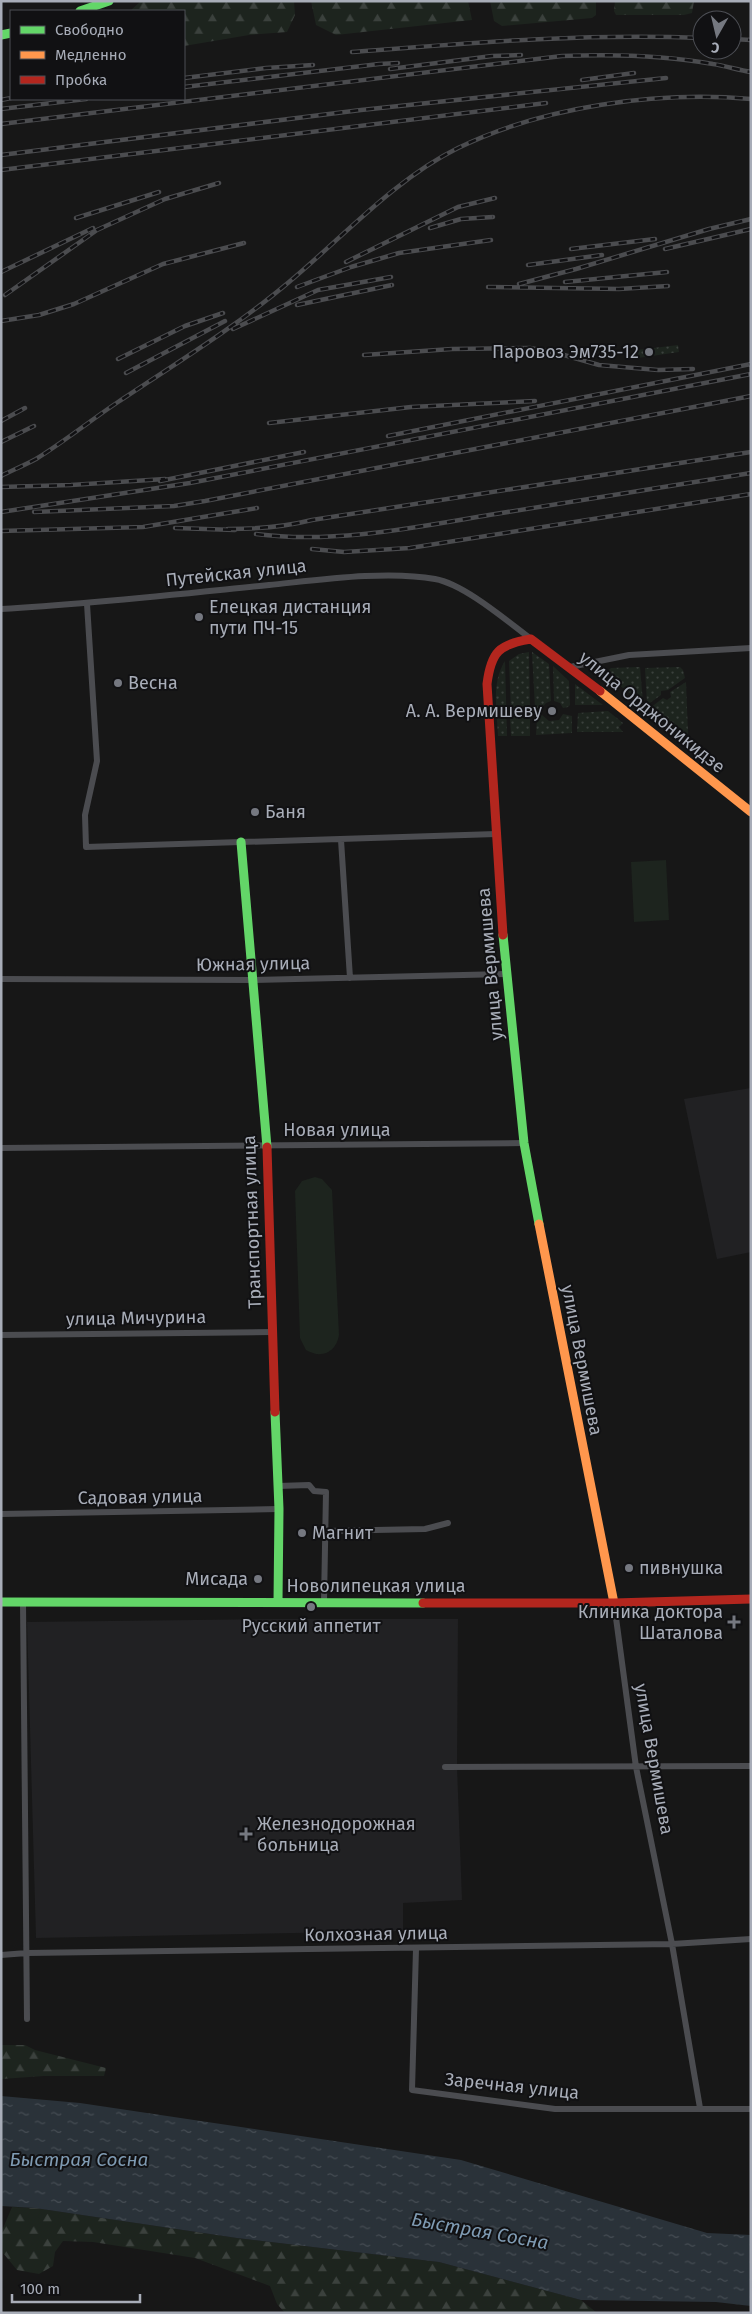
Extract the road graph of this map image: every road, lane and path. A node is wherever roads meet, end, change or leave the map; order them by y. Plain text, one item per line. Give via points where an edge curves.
1 (109, 1) edge
2 (83, 10) edge
3 (87, 604) junction
4 (1, 609) edge
5 (531, 638) junction
6 (751, 648) edge
7 (570, 667) junction
8 (751, 812) edge
9 (496, 834) junction
10 (341, 840) junction
11 (241, 842) junction
12 (505, 974) junction
13 (350, 978) junction
14 (1, 980) edge
15 (253, 980) junction
16 (524, 1144) junction
17 (267, 1145) junction
18 (1, 1148) edge
19 (272, 1332) junction
20 (1, 1335) edge
21 (278, 1486) junction
22 (279, 1509) junction
23 (1, 1514) edge
24 (448, 1523) dead end
25 (325, 1530) junction
26 (751, 1599) edge
27 (1, 1602) edge
28 (278, 1602) junction
29 (324, 1602) junction
30 (614, 1602) junction
31 (23, 1603) junction
32 (751, 1766) edge
33 (445, 1767) dead end
34 (636, 1767) junction
35 (751, 1939) edge
36 (672, 1944) junction
37 (416, 1949) junction
38 (27, 1952) junction
39 (1, 1955) edge
40 (27, 2019) dead end
41 (700, 2108) junction
42 (751, 2109) edge

1 - 2 street
3 - 4 street, Путейская улица
3 - 5 street, Путейская улица via 312,581 393,576 437,579 471,595
3 - 11 street via 97,761 85,814 86,847
5 - 7 street, улица Орджоникидзе
5 - 9 street, улица Вермишева via 509,642 495,654 488,668
6 - 7 street via 629,656
7 - 8 street, улица Орджоникидзе
9 - 10 street
9 - 12 street, улица Вермишева
10 - 11 street
10 - 13 street
11 - 15 street, Транспортная улица
12 - 13 street, Южная улица
12 - 16 street, улица Вермишева
13 - 15 street, Южная улица
14 - 15 street, Южная улица
15 - 17 street, Транспортная улица
16 - 17 street, Новая улица
16 - 30 street, улица Вермишева
17 - 18 street, Новая улица
17 - 19 street, Транспортная улица
19 - 20 street, улица Мичурина
19 - 21 street, Транспортная улица
21 - 22 street, Транспортная улица
21 - 25 street via 309,1484 314,1491 326,1492
22 - 23 street, Садовая улица
22 - 28 street, Транспортная улица
24 - 25 street via 425,1529
25 - 29 street
26 - 30 street, Новолипецкая улица
27 - 31 street, Новолипецкая улица
28 - 29 street, Новолипецкая улица
28 - 31 street, Новолипецкая улица
29 - 30 street, Новолипецкая улица
30 - 34 street, улица Вермишева
31 - 38 street
32 - 34 street
33 - 34 street
34 - 36 street, улица Вермишева
35 - 36 street, Колхозная улица
36 - 37 street, Колхозная улица
36 - 41 street, улица Вермишева
37 - 38 street, Колхозная улица
37 - 41 street, Заречная улица via 412,2090 555,2109
38 - 39 street, Колхозная улица
38 - 40 street
41 - 42 street, Заречная улица

